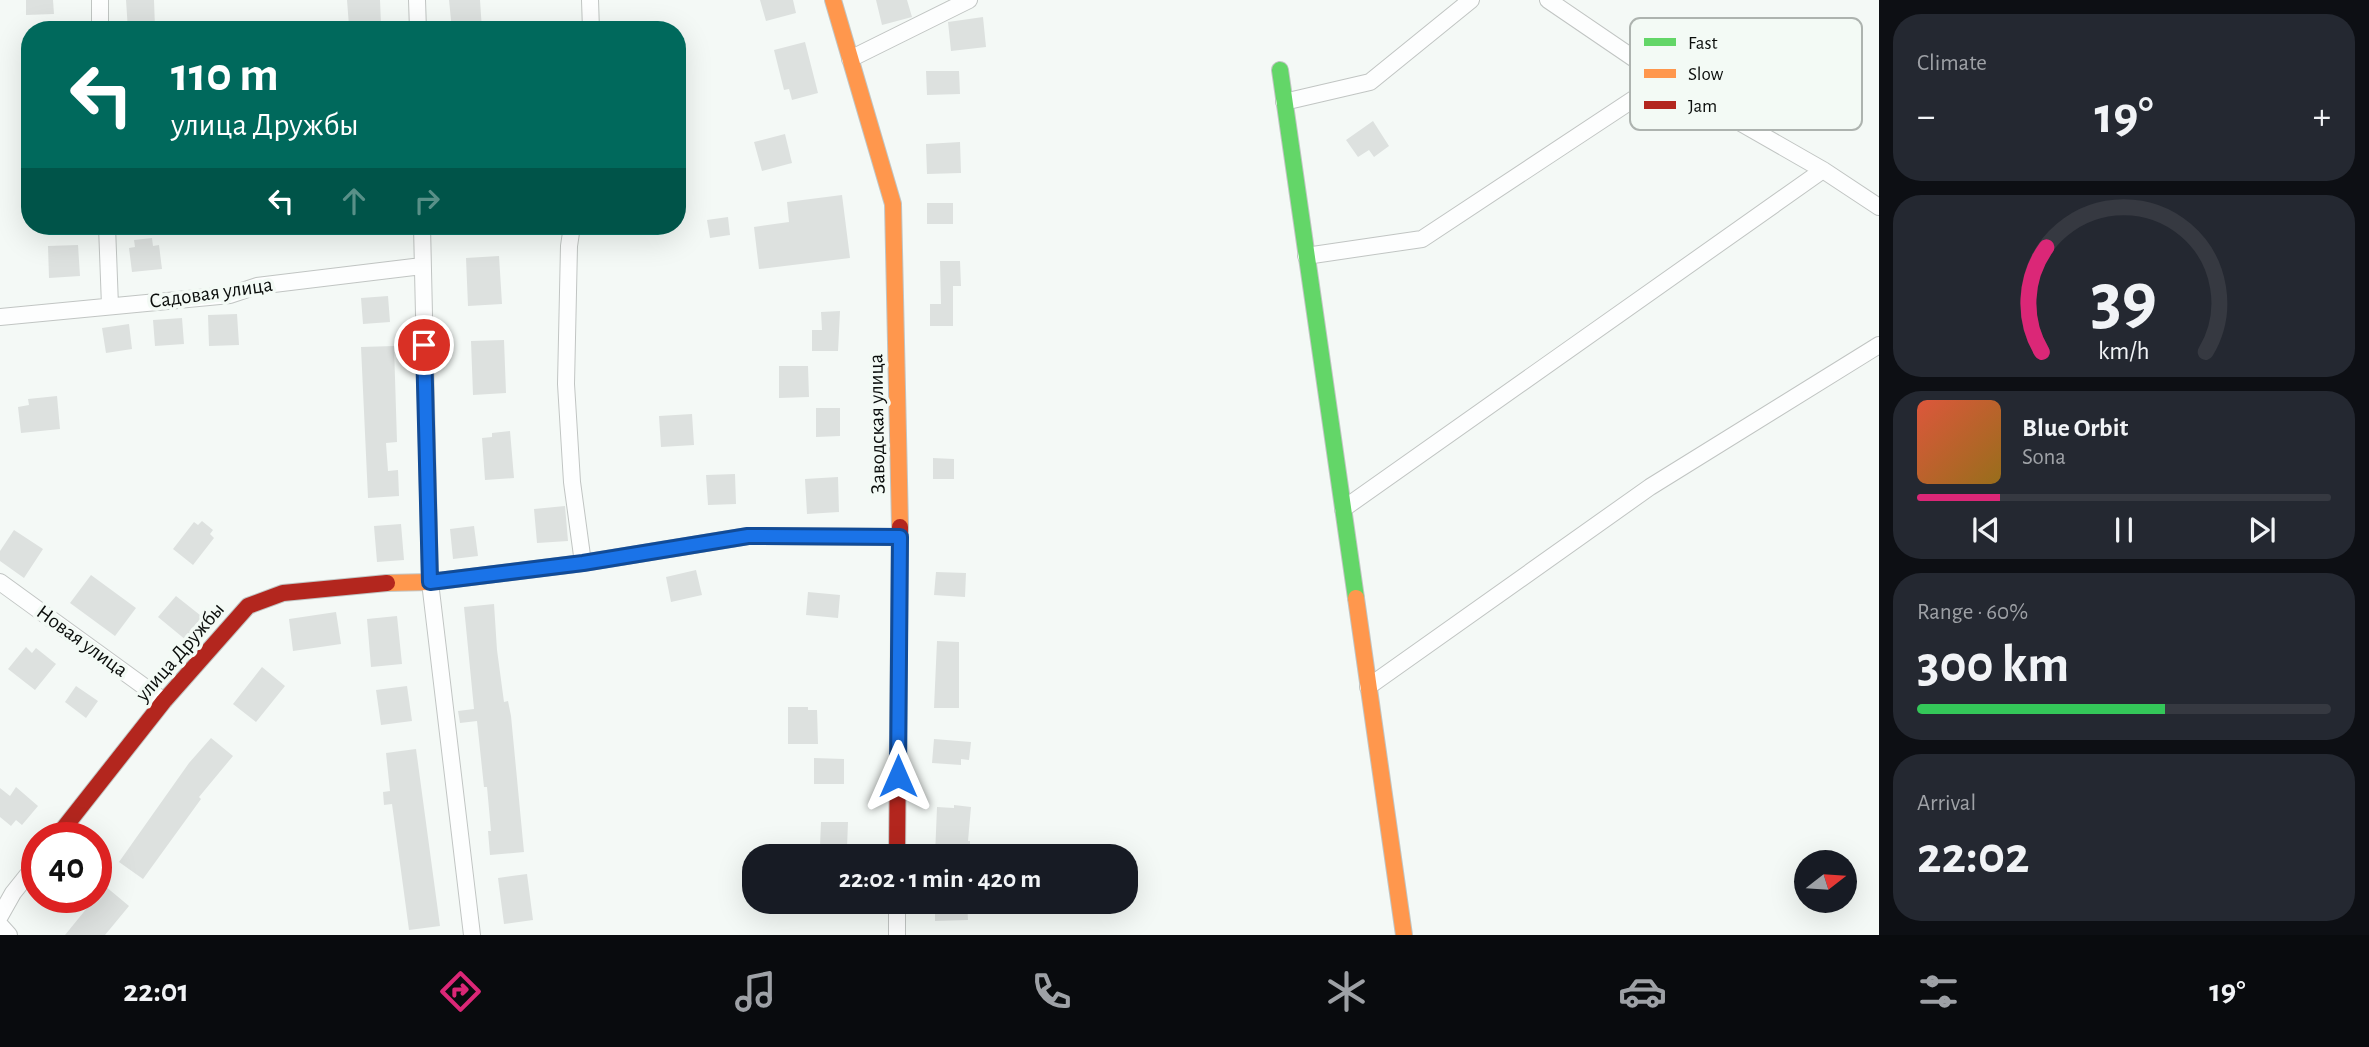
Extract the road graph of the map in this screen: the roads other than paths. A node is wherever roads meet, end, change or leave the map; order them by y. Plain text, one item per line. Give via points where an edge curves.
1 (100, 0) edge
2 (417, 0) edge
3 (590, 0) edge
4 (833, 0) edge
5 (970, 0) edge
6 (1472, 0) edge
7 (1548, 0) edge
8 (100, 21) edge
9 (418, 21) edge
10 (591, 21) edge
11 (1630, 56) edge
12 (850, 58) junction
13 (1280, 70) dead end
14 (1630, 101) edge
15 (1284, 102) junction
16 (1753, 130) edge
17 (1823, 170) junction
18 (1879, 207) edge
19 (107, 235) edge
20 (422, 235) edge
21 (571, 235) edge
22 (1306, 256) junction
23 (422, 266) junction
24 (110, 306) junction
25 (0, 317) edge
26 (1879, 345) edge
27 (1343, 509) junction
28 (900, 537) junction
29 (583, 563) junction
30 (0, 582) edge
31 (430, 582) junction
32 (1368, 687) junction
33 (164, 701) junction
34 (69, 822) edge
35 (897, 844) edge
36 (21, 883) edge
37 (897, 914) edge
38 (0, 916) edge
39 (0, 925) edge
40 (9, 935) edge
41 (472, 935) edge
42 (897, 935) edge
43 (1404, 935) edge

1 - 8 street
2 - 9 street
3 - 10 street
4 - 12 street, Заводская улица
5 - 12 street
6 - 15 street via 1370,82
7 - 11 street
12 - 28 street, Заводская улица via 893,204
13 - 15 street
14 - 22 street via 1422,239
15 - 22 street
16 - 17 street
17 - 18 street
17 - 27 street
19 - 24 street
20 - 23 street
21 - 29 street via 566,384
22 - 27 street
23 - 24 street, Садовая улица via 257,286 230,295
23 - 31 street
24 - 25 street, Садовая улица
26 - 32 street via 1650,487
27 - 32 street
28 - 29 street, улица Дружбы via 748,536
28 - 35 street, Заводская улица
29 - 31 street, улица Дружбы
30 - 33 street, Новая улица
31 - 33 street, улица Дружбы via 283,593 248,606
31 - 41 street
32 - 43 street
33 - 34 street, улица Дружбы
36 - 38 street
37 - 42 street
39 - 40 street

